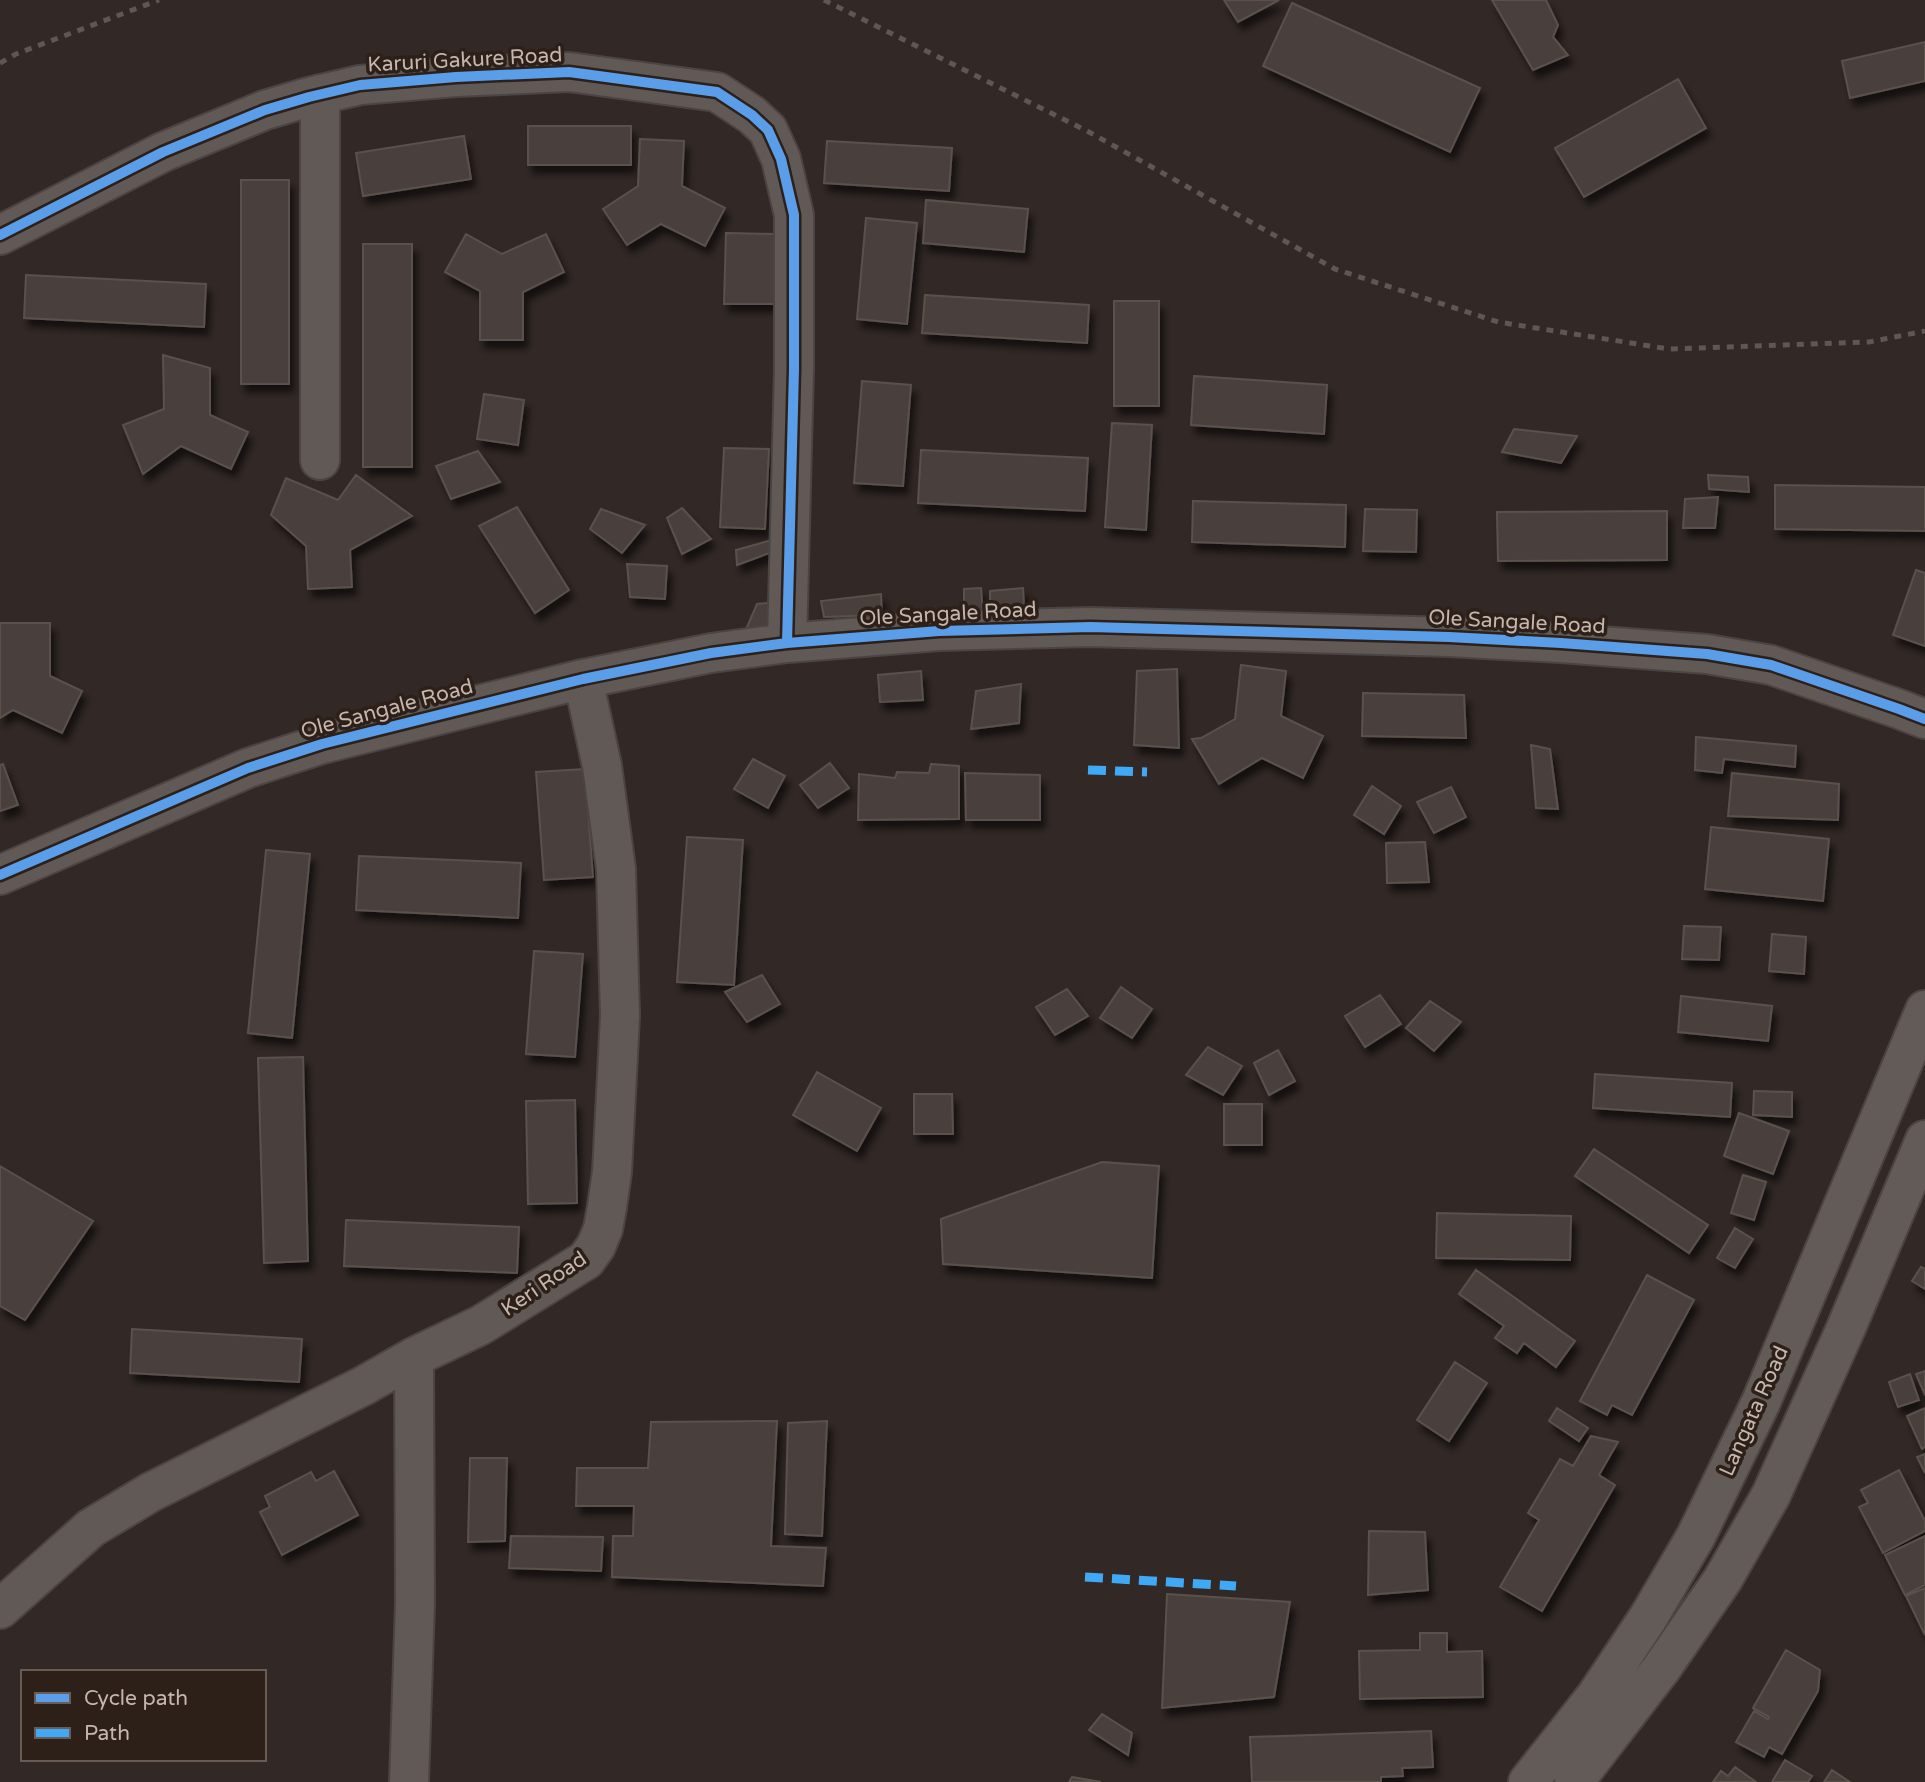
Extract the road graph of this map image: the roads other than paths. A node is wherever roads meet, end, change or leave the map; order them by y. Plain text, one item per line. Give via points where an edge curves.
1 (320, 94) junction
2 (0, 235) edge
3 (320, 460) dead end
4 (788, 643) junction
5 (583, 679) junction
6 (1925, 719) edge
7 (0, 875) edge
8 (1925, 1010) edge
9 (1925, 1140) edge
10 (414, 1357) junction
11 (0, 1609) edge
12 (409, 1782) edge
13 (1528, 1782) edge
14 (1573, 1782) edge

1 - 2 street, Karuri Gakure Road via 265,110 163,152
1 - 3 street
1 - 4 street, Karuri Gakure Road via 387,82 569,72 717,92 768,130 781,159 794,215
4 - 5 street, Ole Sangale Road
4 - 6 street, Ole Sangale Road via 939,631 1090,627 1574,644 1707,654 1771,665
5 - 7 street, Ole Sangale Road via 322,744 248,768
5 - 10 street, Keri Road via 617,869 620,1016 612,1172 603,1230 586,1260 481,1325
8 - 13 main road, Langata Road via 1761,1402 1696,1536 1596,1696
9 - 14 main road via 1771,1495 1723,1579 1661,1669
10 - 11 street, Keri Road via 151,1492 91,1528
10 - 12 street via 415,1603

